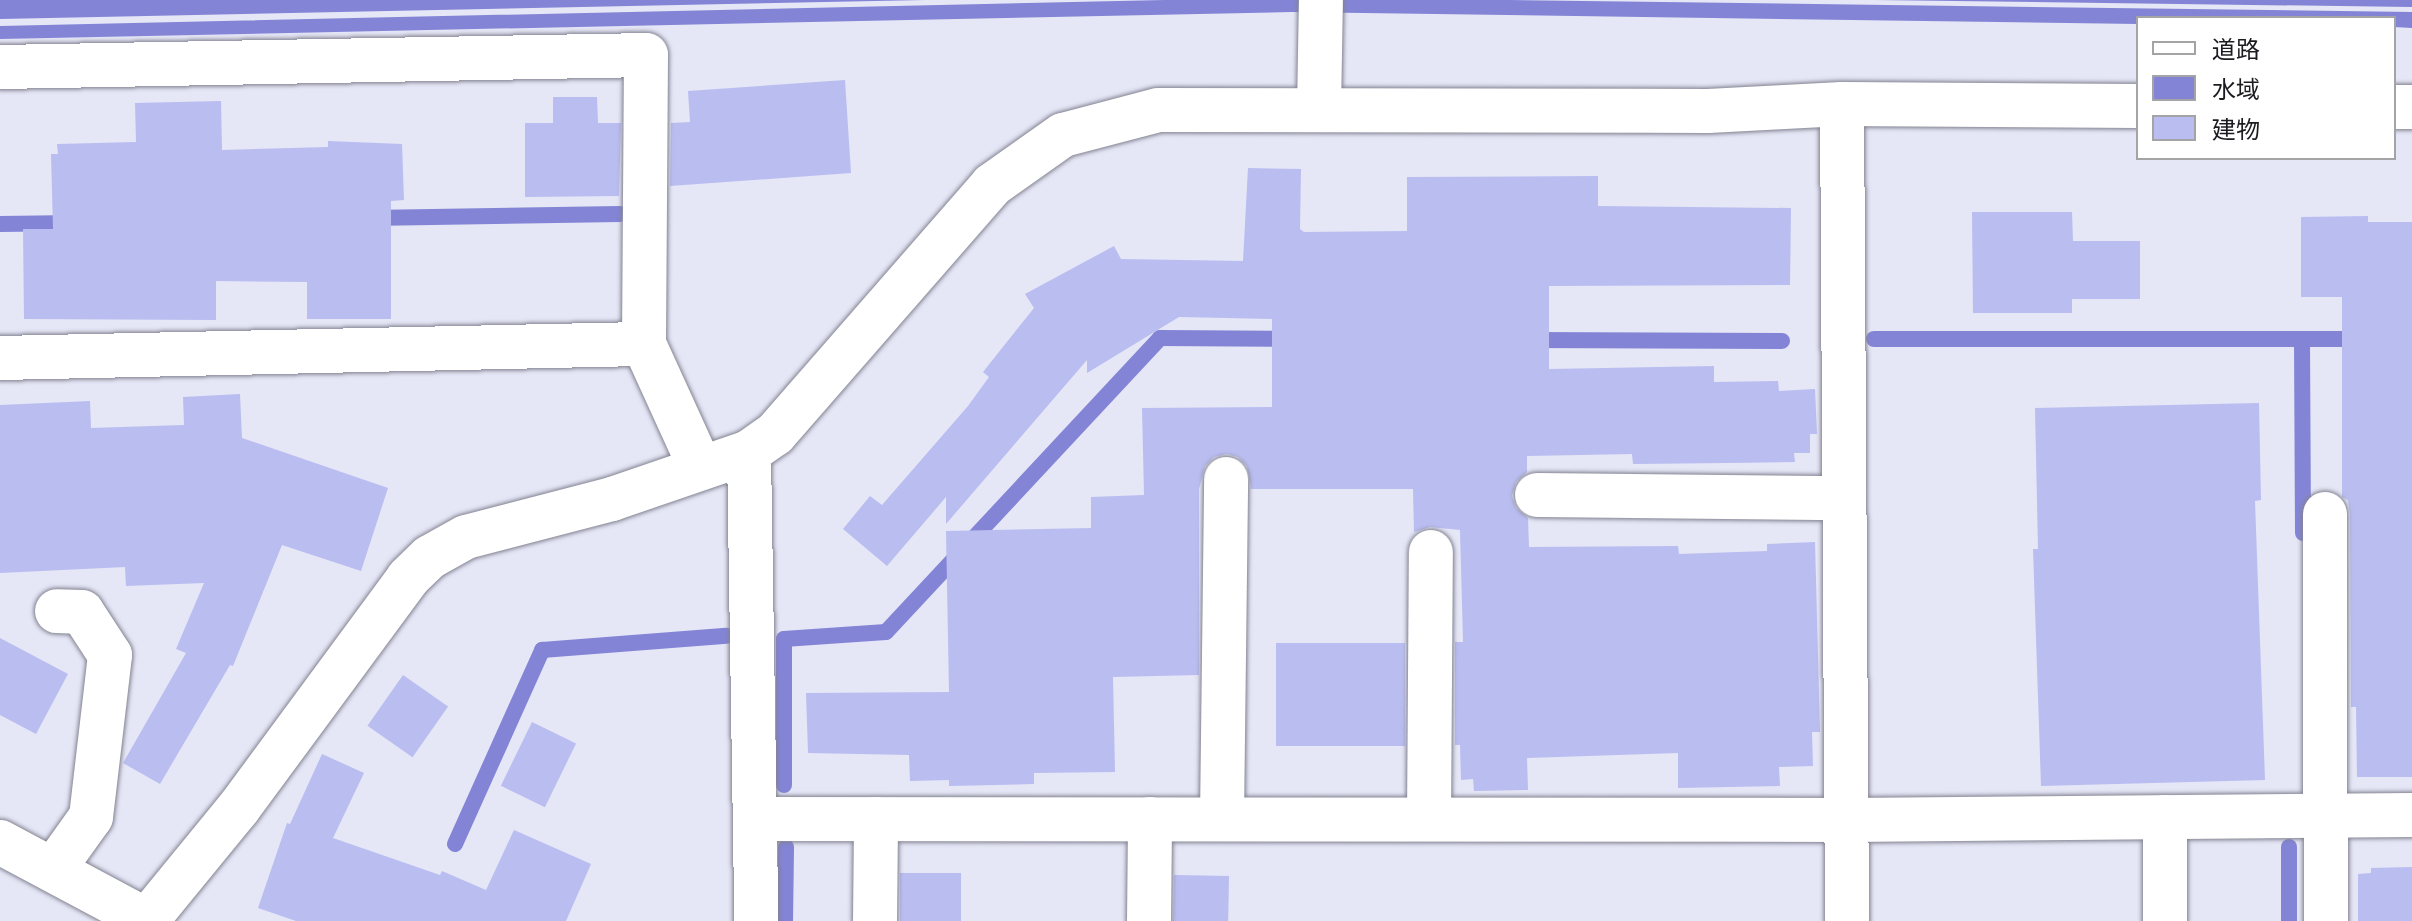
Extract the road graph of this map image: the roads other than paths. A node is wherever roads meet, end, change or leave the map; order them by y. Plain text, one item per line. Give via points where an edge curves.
1 (1321, 11) edge
2 (0, 67) edge
3 (1842, 104) junction
4 (2136, 106) edge
5 (1319, 110) junction
6 (644, 344) junction
7 (0, 358) edge
8 (749, 452) junction
9 (700, 467) junction
10 (1226, 479) dead end
11 (1537, 495) dead end
12 (1844, 498) junction
13 (2325, 514) dead end
14 (1431, 552) dead end
15 (57, 611) dead end
16 (2412, 815) edge
17 (2326, 816) junction
18 (2165, 817) junction
19 (755, 819) junction
20 (876, 819) junction
21 (1150, 819) junction
22 (1222, 819) junction
23 (1429, 819) junction
24 (1847, 820) junction
25 (0, 842) edge
26 (53, 870) junction
27 (131, 917) edge
28 (756, 921) edge
29 (875, 921) edge
30 (1149, 921) edge
31 (1847, 921) edge
32 (2165, 921) edge
33 (2326, 921) edge

1 - 5 street
2 - 6 street via 646,55
3 - 4 street
3 - 5 street via 1708,111
3 - 12 street
5 - 8 street via 1158,110 1063,135 992,185 775,434
6 - 7 street
6 - 9 street
8 - 9 street
8 - 19 street
9 - 27 street via 612,499 466,537 430,557 408,578 238,809
10 - 22 street
11 - 12 street
12 - 24 street
13 - 17 street
14 - 23 street
15 - 26 street via 82,612 110,655 91,817
16 - 17 street
17 - 18 street
17 - 33 street
18 - 24 street
18 - 32 street
19 - 20 street
19 - 28 street
20 - 21 street
20 - 29 street
21 - 22 street
21 - 30 street
22 - 23 street
23 - 24 street
24 - 31 street
25 - 26 street
26 - 27 street

